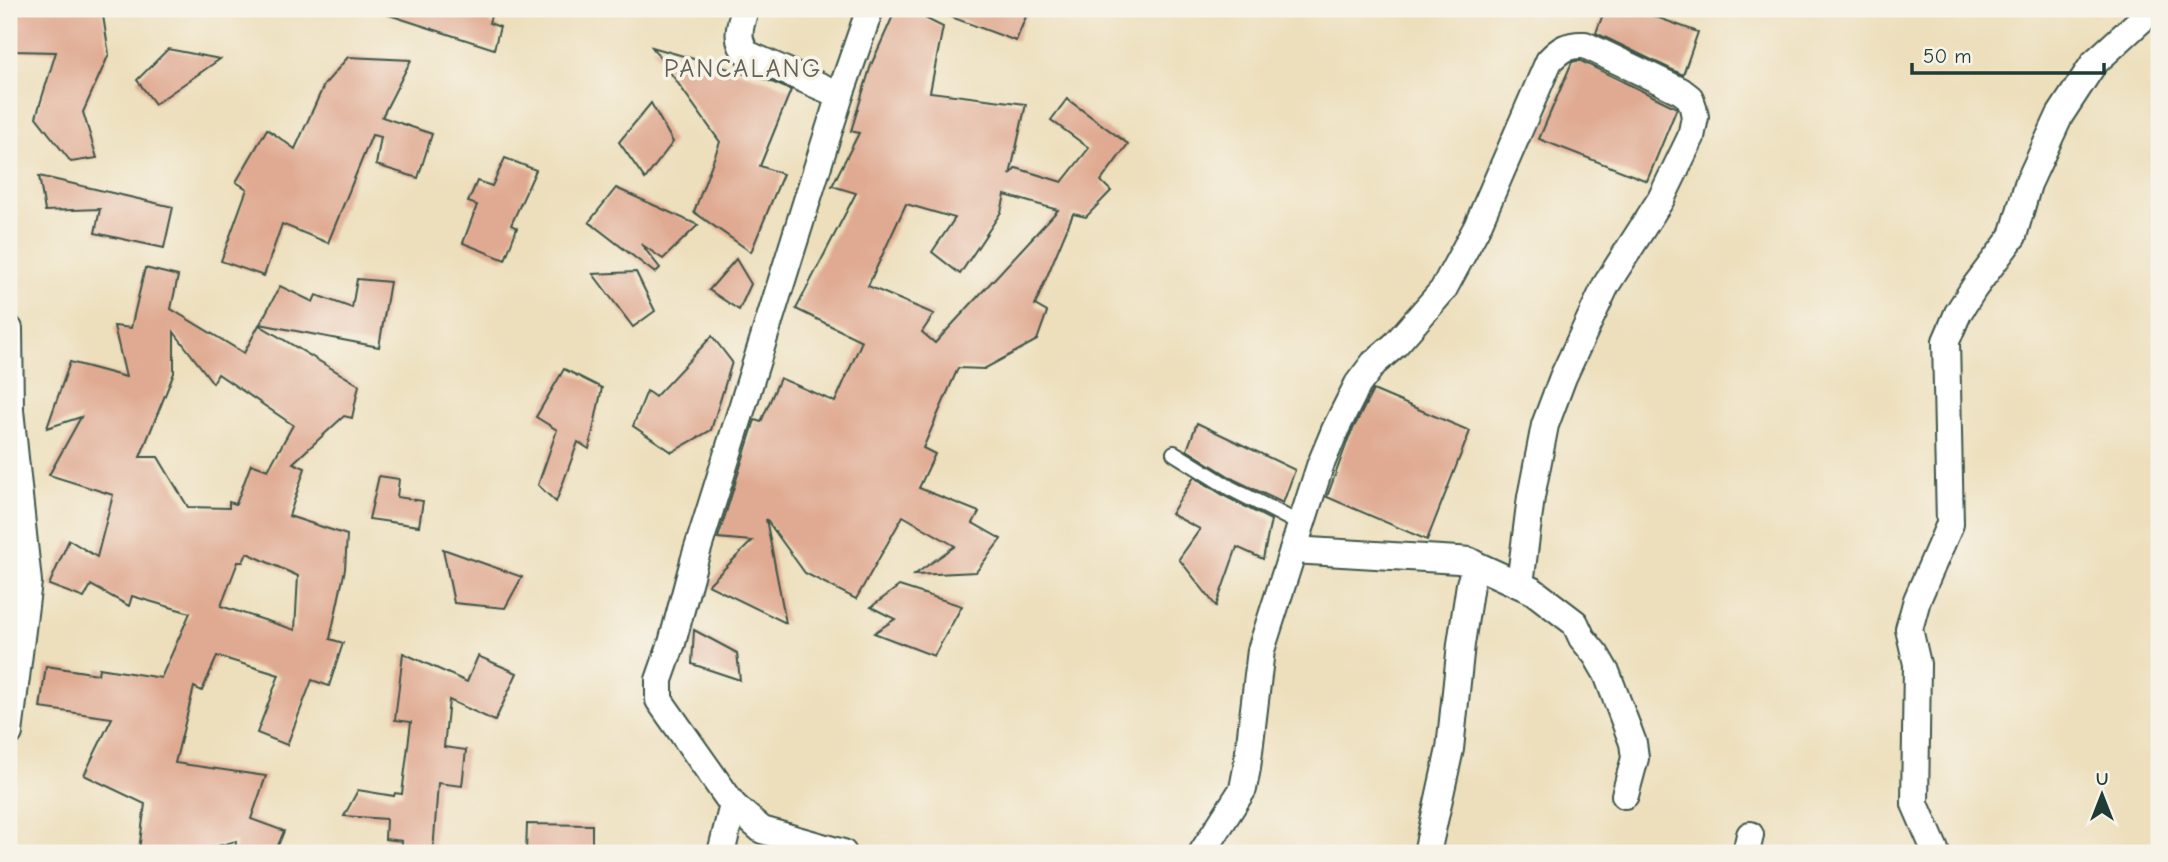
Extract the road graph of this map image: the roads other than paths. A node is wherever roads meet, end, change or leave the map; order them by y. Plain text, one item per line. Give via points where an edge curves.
1 (745, 9) edge
2 (870, 9) edge
3 (2153, 9) edge
4 (840, 94) junction
5 (9, 329) edge
6 (1174, 453) dead end
7 (1302, 525) junction
8 (1293, 550) junction
9 (1476, 565) junction
10 (1520, 584) junction
11 (9, 733) edge
12 (1625, 795) dead end
13 (733, 805) junction
14 (720, 853) edge
15 (843, 853) edge
16 (1202, 853) edge
17 (1427, 853) edge
18 (1935, 853) edge

1 - 4 street via 738,33 749,55
2 - 4 street
3 - 18 street via 2094,63 2060,115 2028,184 2013,236 1974,288 1945,341 1950,524 1909,629 1917,664 1915,804
4 - 13 street via 659,680 659,700
5 - 11 street via 10,410 28,582
6 - 7 lane
7 - 8 street
7 - 10 street via 1325,454 1358,384 1443,290 1477,227 1549,61 1558,50 1585,45 1681,91 1690,98 1695,117 1691,137 1661,199 1606,285 1545,425
8 - 9 street via 1458,560
8 - 16 street via 1261,650 1243,789
9 - 10 street
9 - 17 street via 1461,644 1450,749
10 - 12 street via 1575,624 1607,674 1633,743 1635,758
13 - 14 street
13 - 15 street via 762,830

